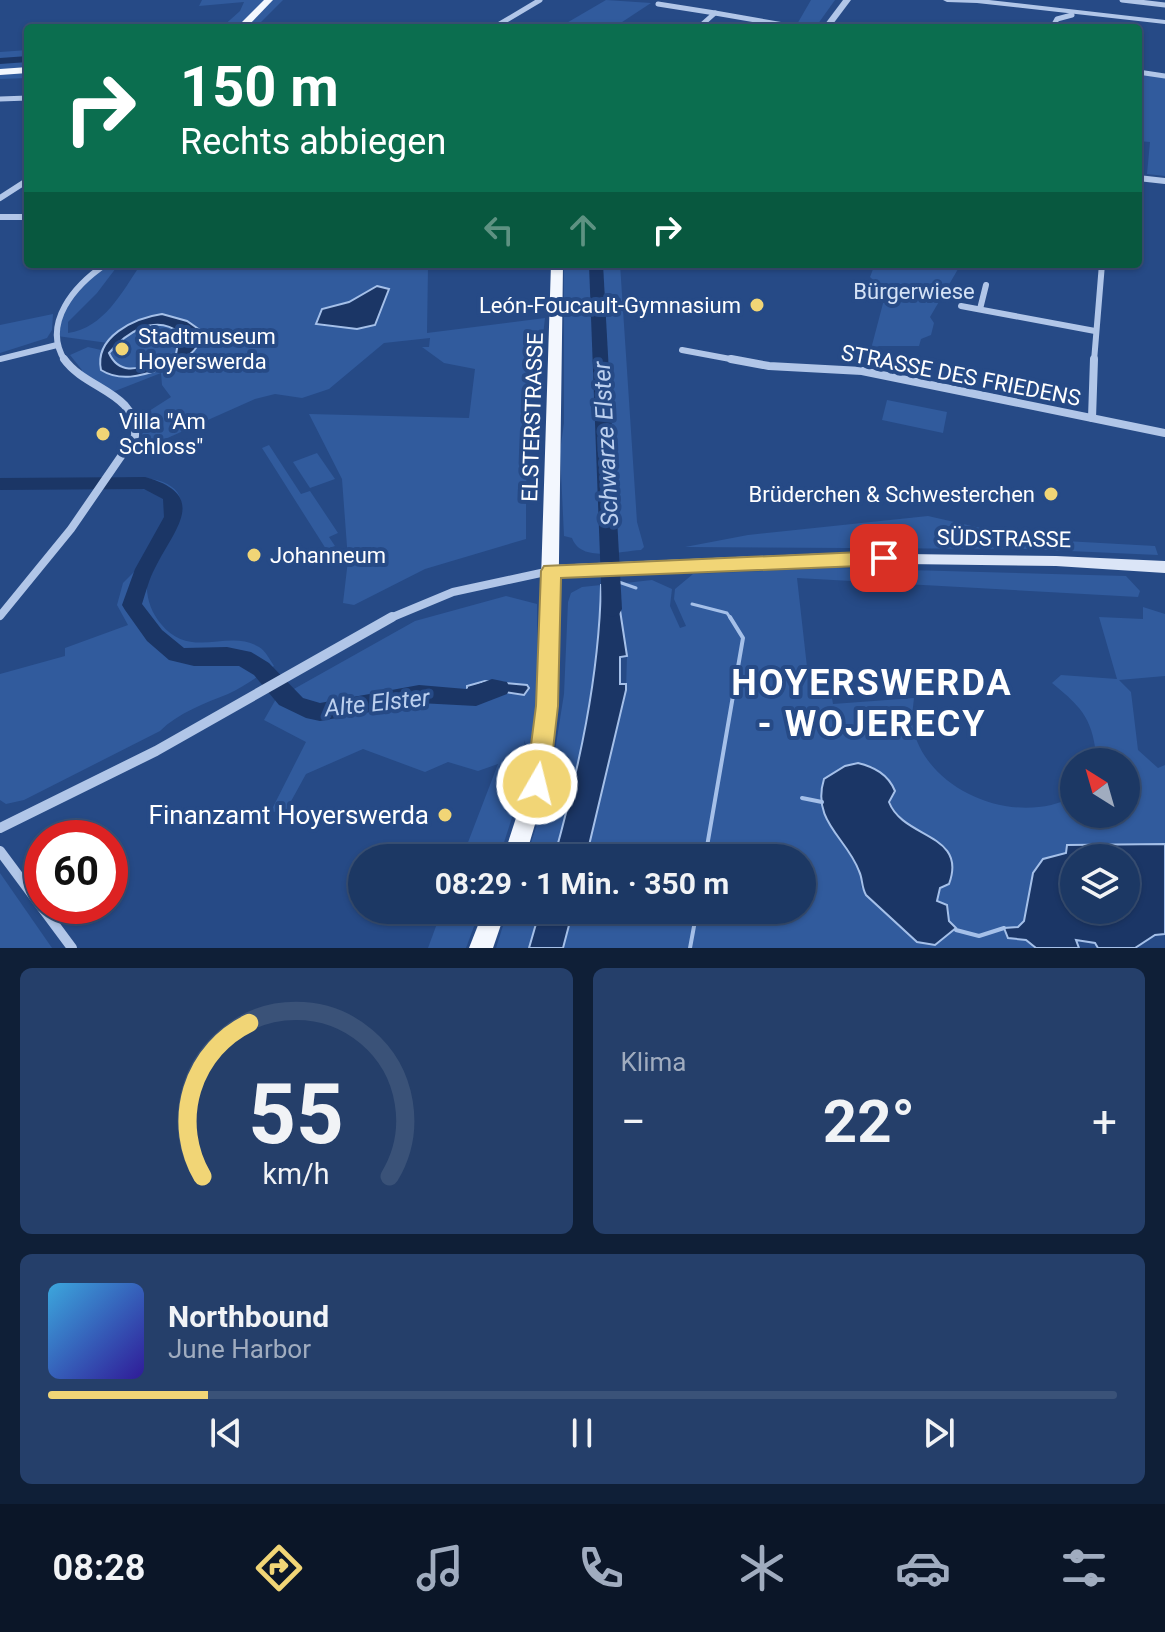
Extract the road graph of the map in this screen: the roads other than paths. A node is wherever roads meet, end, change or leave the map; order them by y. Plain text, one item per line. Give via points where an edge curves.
1 (269, 0) edge
2 (540, 0) edge
3 (847, 0) edge
4 (947, 0) edge
5 (968, 0) edge
6 (1122, 0) edge
7 (982, 2) edge
8 (658, 4) dead end
9 (1165, 5) edge
10 (715, 13) junction
11 (1072, 15) dead end
12 (1165, 23) edge
13 (245, 24) edge
14 (500, 24) edge
15 (703, 24) edge
16 (778, 24) edge
17 (829, 24) edge
18 (1054, 24) edge
19 (24, 70) edge
20 (0, 72) edge
21 (1142, 73) edge
22 (1165, 76) edge
23 (24, 98) edge
24 (0, 99) edge
25 (1142, 178) edge
26 (1165, 181) edge
27 (24, 183) edge
28 (0, 198) edge
29 (0, 217) edge
30 (24, 217) edge
31 (100, 268) edge
32 (557, 268) edge
33 (1102, 268) edge
34 (986, 285) dead end
35 (961, 306) dead end
36 (980, 309) junction
37 (1095, 331) junction
38 (57, 345) junction
39 (682, 350) dead end
40 (0, 359) edge
41 (1092, 418) junction
42 (1165, 433) edge
43 (1165, 567) edge
44 (551, 571) junction
45 (0, 616) edge
46 (0, 828) edge
47 (518, 844) edge
48 (0, 851) edge
49 (490, 924) edge
50 (72, 948) edge
51 (481, 948) edge

1 - 13 main road
2 - 14 street
3 - 17 street
4 - 7 street
5 - 7 street
6 - 9 street
7 - 12 street
8 - 10 street
10 - 15 street
10 - 16 street
11 - 18 street
19 - 20 main road
21 - 22 street
23 - 24 street
25 - 26 street
27 - 28 street
29 - 30 street
31 - 38 street via 64,301
32 - 44 main road, ELSTERSTRASSE
33 - 37 street, STRASSE DES FRIEDENS
34 - 36 street
35 - 36 street
36 - 37 street
37 - 41 street, STRASSE DES FRIEDENS
38 - 40 street
38 - 45 street via 80,377 123,399 136,419 132,441 55,550
39 - 41 street, STRASSE DES FRIEDENS via 769,366 862,371
41 - 42 street, STRASSE DES FRIEDENS
43 - 44 main road, SÜDSTRASSE via 910,558
44 - 46 street via 436,597 380,623 156,751
44 - 47 main road, ELSTERSTRASSE via 544,737 537,784
48 - 50 street
49 - 51 main road

